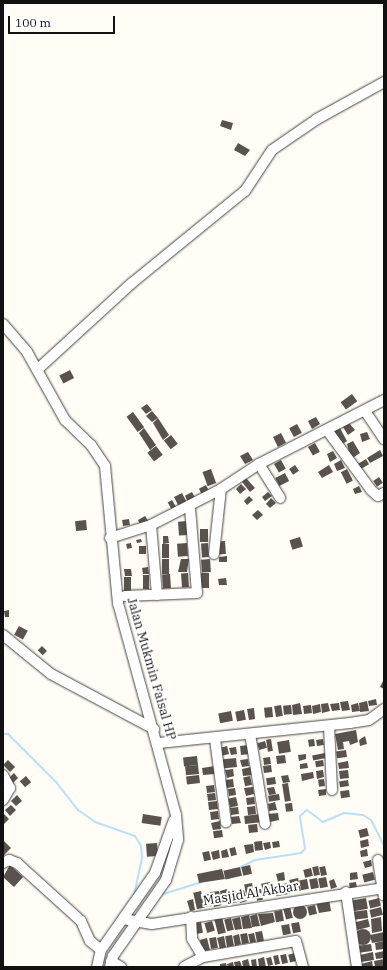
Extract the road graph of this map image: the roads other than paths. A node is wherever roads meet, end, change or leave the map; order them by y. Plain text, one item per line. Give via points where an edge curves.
1 (384, 82) edge
2 (3, 324) edge
3 (38, 368) junction
4 (384, 400) edge
5 (364, 411) junction
6 (327, 430) junction
7 (384, 439) edge
8 (259, 464) junction
9 (221, 489) junction
10 (384, 493) edge
11 (280, 498) dead end
12 (190, 508) junction
13 (151, 525) junction
14 (110, 538) junction
15 (214, 554) dead end
16 (157, 595) junction
17 (125, 596) dead end
18 (3, 636) edge
19 (384, 709) edge
20 (329, 726) junction
21 (154, 729) junction
22 (250, 734) junction
23 (214, 739) junction
24 (159, 743) junction
25 (3, 775) edge
26 (332, 790) dead end
27 (3, 800) edge
28 (176, 814) junction
29 (226, 822) dead end
30 (265, 824) dead end
31 (378, 860) dead end
32 (3, 863) edge
33 (383, 891) edge
34 (346, 892) junction
35 (191, 917) junction
36 (123, 919) junction
37 (136, 923) junction
38 (101, 950) junction
39 (203, 957) junction
40 (110, 964) edge
41 (97, 967) edge
42 (121, 967) edge
43 (184, 967) edge
44 (303, 967) edge
45 (357, 967) edge

1 - 3 street via 317,118 272,150 245,191 132,283
2 - 3 street, Jalan Mukmin Faisal HP
3 - 14 street, Jalan Mukmin Faisal HP via 65,420 91,445 105,466
4 - 5 street
5 - 6 street
5 - 7 street
6 - 8 street
6 - 10 street via 371,490 378,496
8 - 9 street
8 - 11 street
9 - 12 street
9 - 15 street
12 - 13 street
12 - 16 street via 197,593
13 - 14 street
13 - 16 street
14 - 21 street, Jalan Mukmin Faisal HP via 123,625
16 - 17 street
18 - 21 street via 51,674
19 - 20 street via 369,720
20 - 22 street
20 - 26 street
21 - 24 street, Jalan Mukmin Faisal HP
22 - 23 street
22 - 30 street
23 - 24 street
23 - 29 street
24 - 28 street, Jalan Mukmin Faisal HP
25 - 27 street via 10,788
28 - 36 street, Jalan Mukmin Faisal HP via 164,856
28 - 37 street, Jalan Mukmin Faisal HP via 174,858 166,880
31 - 33 street
32 - 38 street via 9,860 17,863 81,920 90,940
33 - 34 street, Masjid Al Akbar
34 - 35 street, Masjid Al Akbar
34 - 45 street
35 - 37 street, Masjid Al Akbar
35 - 39 street via 192,939
36 - 37 street, Masjid Al Akbar
36 - 38 street, Jalan Mukmin Faisal HP
37 - 40 street, Jalan Mukmin Faisal HP
38 - 41 street, Jalan Mukmin Faisal HP
39 - 43 street
39 - 44 street via 296,941
40 - 42 street

